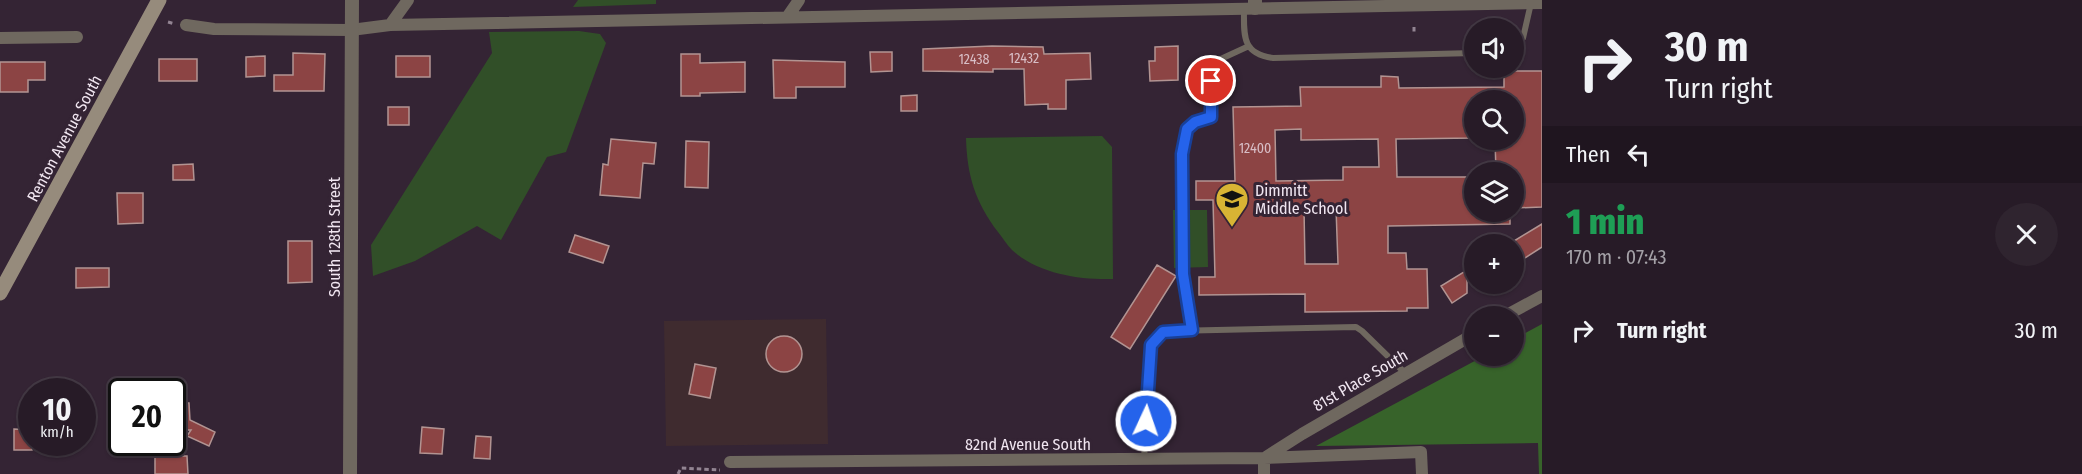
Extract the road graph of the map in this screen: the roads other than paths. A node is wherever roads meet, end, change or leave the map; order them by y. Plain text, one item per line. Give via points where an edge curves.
1 (159, 0) edge
2 (352, 0) edge
3 (408, 0) edge
4 (799, 0) edge
5 (1537, 3) edge
6 (1251, 5) edge
7 (788, 16) junction
8 (186, 25) dead end
9 (390, 25) junction
10 (351, 30) junction
11 (1524, 36) edge
12 (77, 37) dead end
13 (0, 38) edge
14 (1248, 46) junction
15 (1464, 53) edge
16 (0, 293) edge
17 (1542, 296) edge
18 (1524, 306) edge
19 (1192, 330) junction
20 (1464, 340) edge
21 (1405, 373) junction
22 (1264, 458) junction
23 (1144, 459) junction
24 (730, 462) road end
25 (795, 468) edge
26 (350, 474) edge
27 (1264, 474) edge
28 (1422, 474) edge

1 - 16 main road, Renton Avenue South
2 - 10 street, South 128th Street
3 - 9 street
4 - 7 street
5 - 6 street
5 - 11 lane
6 - 7 street
6 - 14 lane via 1244,34
7 - 9 street
8 - 10 street
9 - 10 street
10 - 26 street, South 128th Street
12 - 13 street
14 - 15 lane via 1262,57 1273,58
14 - 19 lane via 1212,63 1211,117 1187,129 1182,154 1183,274
17 - 18 street
19 - 21 lane via 1356,327
19 - 23 lane via 1163,332 1151,345
20 - 21 street, 81st Place South
21 - 22 street, 81st Place South
22 - 23 street, 82nd Avenue South
22 - 27 street
22 - 28 street, 82nd Avenue South via 1422,452
23 - 25 street, 82nd Avenue South
24 - 25 street, 82nd Avenue South

